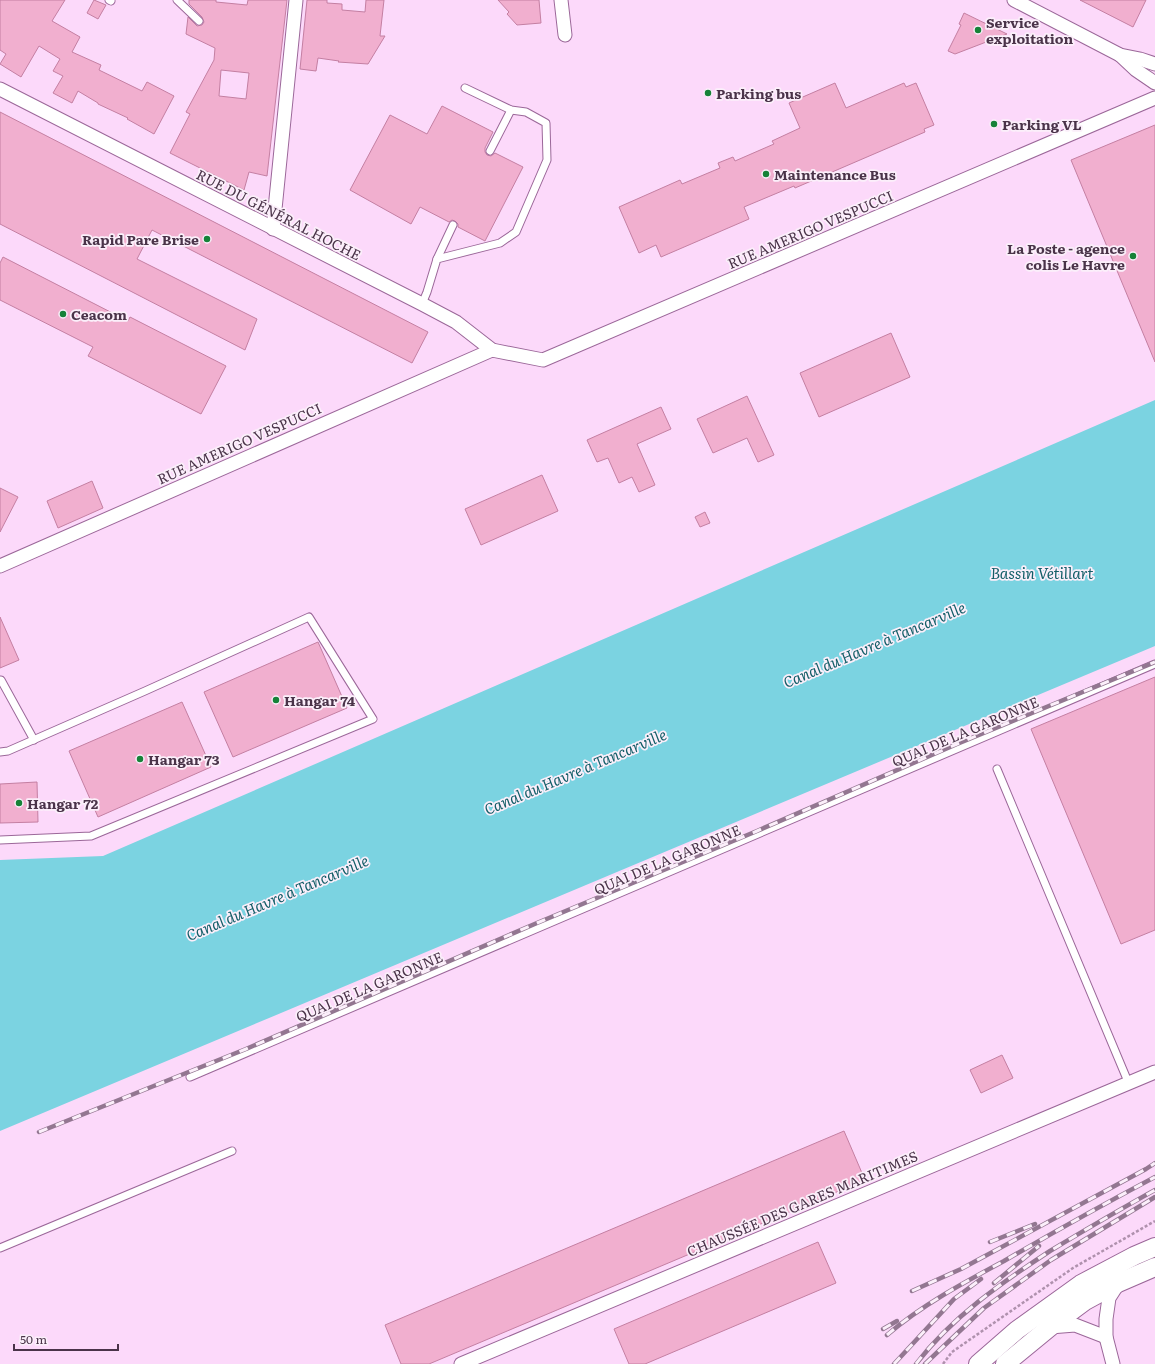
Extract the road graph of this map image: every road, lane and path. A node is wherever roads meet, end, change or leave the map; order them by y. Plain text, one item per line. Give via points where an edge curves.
1 (177, 0) edge
2 (296, 0) edge
3 (561, 0) edge
4 (1014, 0) edge
5 (199, 21) dead end
6 (564, 35) dead end
7 (1120, 55) junction
8 (1155, 64) edge
9 (1155, 84) edge
10 (465, 88) dead end
11 (0, 90) edge
12 (1155, 98) edge
13 (511, 110) junction
14 (490, 151) dead end
15 (453, 225) dead end
16 (273, 229) junction
17 (437, 259) junction
18 (422, 304) junction
19 (492, 350) junction
20 (543, 360) joint
21 (0, 566) edge
22 (1155, 664) edge
23 (0, 680) edge
24 (34, 740) junction
25 (0, 752) edge
26 (997, 769) dead end
27 (0, 840) edge
28 (1155, 1072) edge
29 (190, 1077) dead end
30 (1128, 1084) junction
31 (232, 1151) dead end
32 (1155, 1247) edge
33 (0, 1248) edge
34 (1155, 1267) edge
35 (1118, 1283) junction
36 (1050, 1327) junction
37 (1106, 1337) junction
38 (461, 1364) edge
39 (978, 1364) edge
40 (1005, 1364) edge
41 (1113, 1364) edge

1 - 5 lane
2 - 16 street
3 - 6 street
4 - 7 street
7 - 8 street via 1140,58
7 - 9 street
10 - 13 lane
11 - 16 street, RUE DU GÉNÉRAL HOCHE
12 - 20 street, RUE AMERIGO VESPUCCI
13 - 14 lane
13 - 17 lane via 526,112 546,123 547,160 516,232 500,243
15 - 17 lane
16 - 18 street, RUE DU GÉNÉRAL HOCHE
17 - 18 lane
18 - 19 street, RUE DU GÉNÉRAL HOCHE via 456,322
19 - 20 street, RUE DU GÉNÉRAL HOCHE
19 - 21 street, RUE AMERIGO VESPUCCI
22 - 29 lane, QUAI DE LA GARONNE
23 - 24 lane
24 - 25 lane
24 - 27 lane via 309,617 373,719 92,836
26 - 30 lane
28 - 30 street, CHAUSSÉE DES GARES MARITIMES
30 - 38 street, CHAUSSÉE DES GARES MARITIMES
31 - 33 lane
32 - 39 main road via 1081,1284 1017,1330
34 - 35 main road
35 - 36 main road via 1085,1301
35 - 37 street via 1109,1298
36 - 37 street via 1075,1325
36 - 40 main road
37 - 41 street

